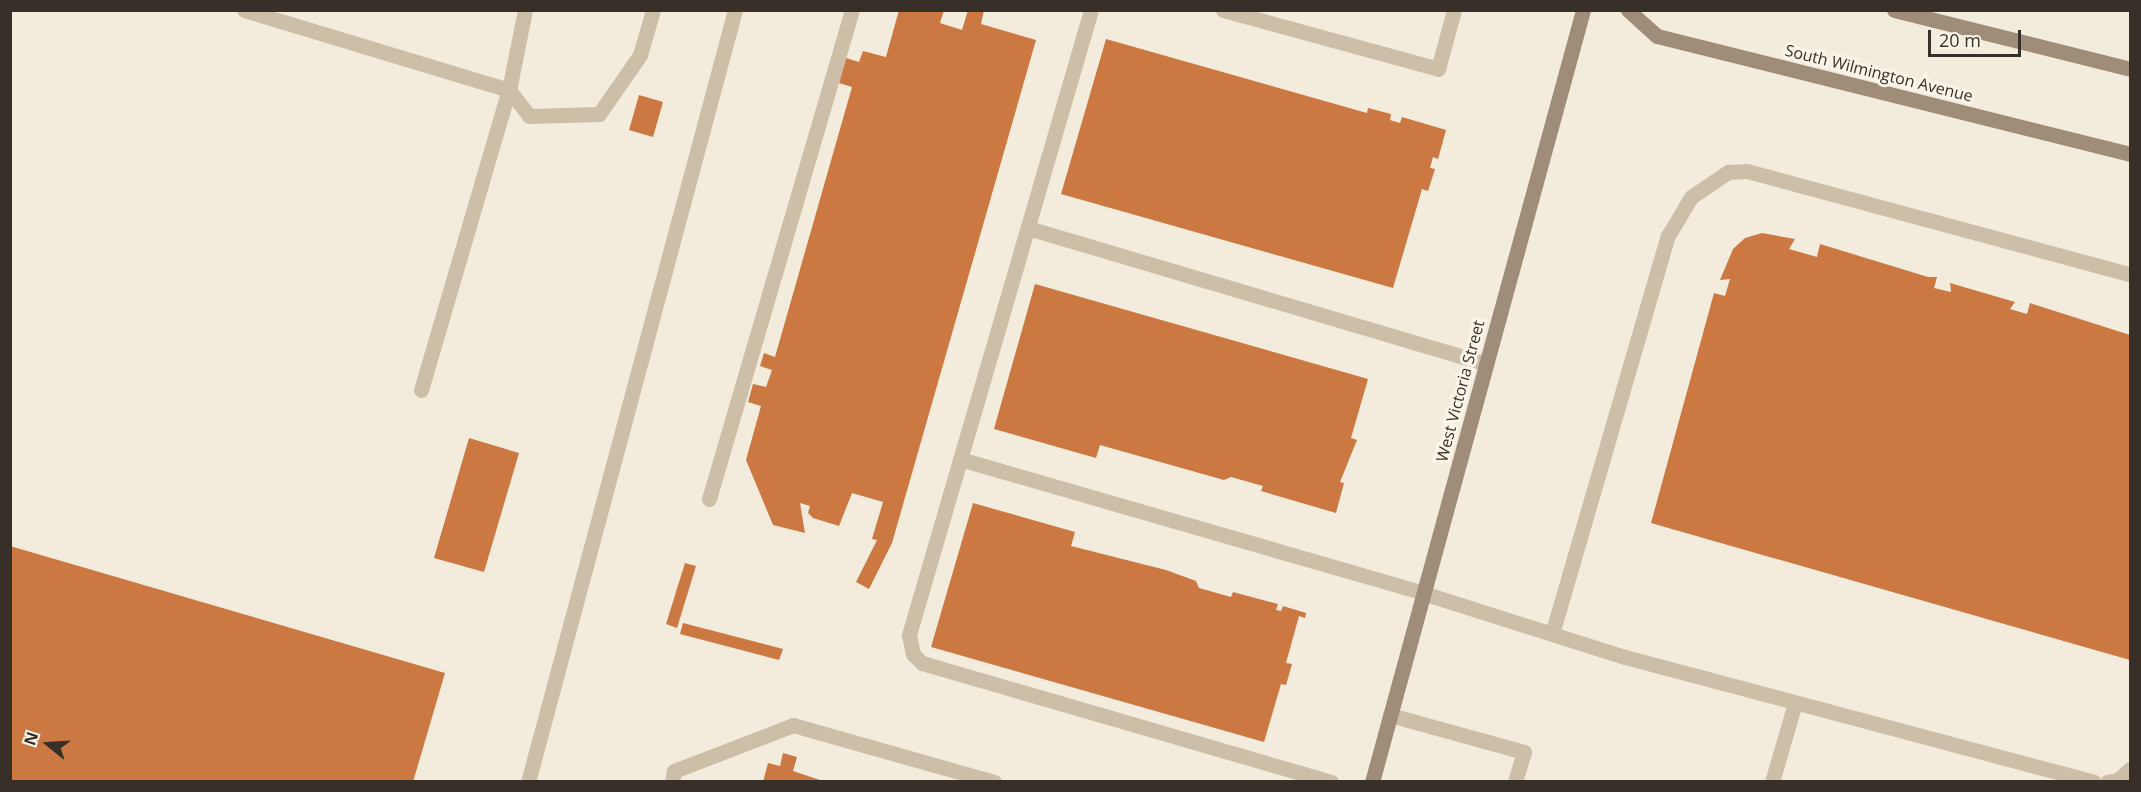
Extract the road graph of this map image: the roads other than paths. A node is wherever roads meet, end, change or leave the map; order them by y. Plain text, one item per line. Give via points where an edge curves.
1 (244, 10) edge
2 (525, 10) edge
3 (652, 10) edge
4 (735, 10) edge
5 (852, 10) edge
6 (1091, 10) edge
7 (1224, 10) edge
8 (1454, 10) edge
9 (1583, 10) edge
10 (1628, 10) edge
11 (1894, 10) edge
12 (1934, 16) edge
13 (2130, 69) edge
14 (509, 90) junction
15 (2130, 154) edge
16 (1028, 228) junction
17 (2130, 274) edge
18 (1486, 364) junction
19 (422, 390) dead end
20 (960, 459) junction
21 (709, 499) dead end
22 (1423, 593) junction
23 (1552, 634) junction
24 (1795, 703) junction
25 (1390, 715) junction
26 (2130, 769) edge
27 (528, 782) edge
28 (672, 782) edge
29 (994, 782) edge
30 (1331, 782) edge
31 (1372, 782) edge
32 (1515, 782) edge
33 (1772, 782) edge
34 (2094, 782) edge
35 (2107, 782) edge

1 - 14 lane
2 - 14 lane
3 - 14 lane via 640,54 599,114 529,116
4 - 27 lane
5 - 21 lane
6 - 16 lane
7 - 8 lane via 1438,69
9 - 18 main road, West Victoria Street
10 - 15 main road, South Wilmington Avenue via 1657,36
11 - 12 main road
12 - 13 main road
14 - 19 lane
16 - 18 lane
16 - 20 lane
17 - 23 lane via 1747,171 1728,172 1690,197 1668,236
18 - 22 main road, West Victoria Street
20 - 22 lane
20 - 30 lane via 909,635 913,654 922,663
22 - 23 lane
22 - 25 main road, West Victoria Street
23 - 24 lane
24 - 33 lane
24 - 34 lane
25 - 31 main road, West Victoria Street
25 - 32 lane via 1524,752
26 - 35 lane via 2118,780
28 - 29 lane via 674,771 793,724

